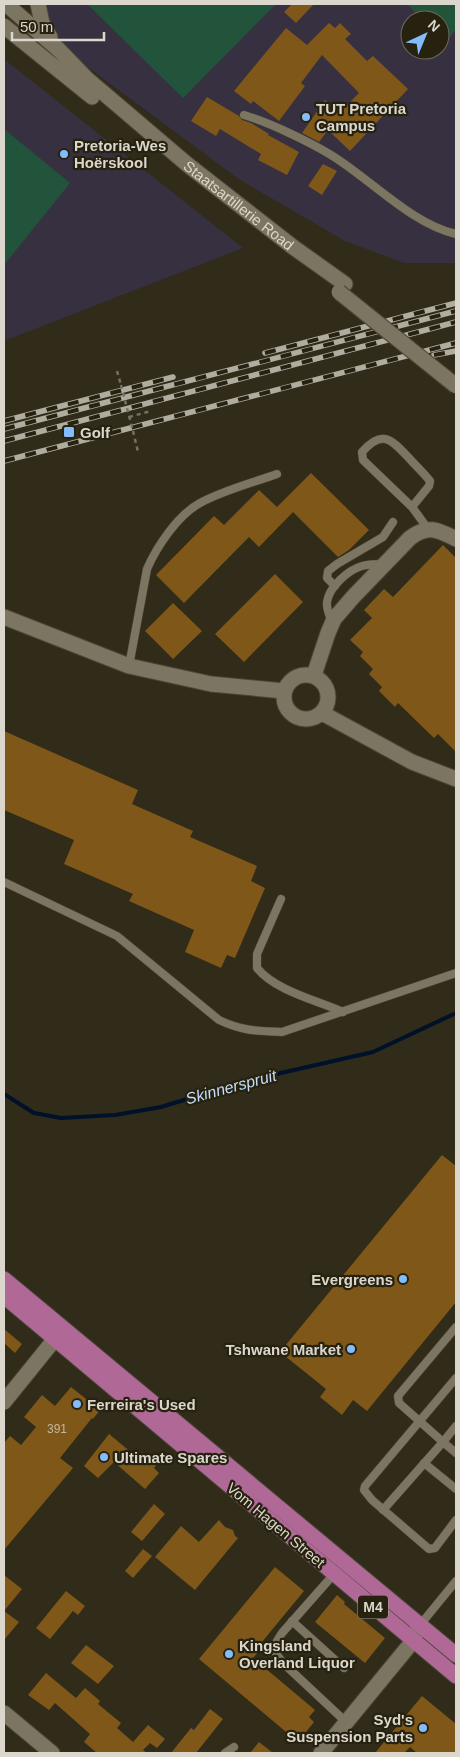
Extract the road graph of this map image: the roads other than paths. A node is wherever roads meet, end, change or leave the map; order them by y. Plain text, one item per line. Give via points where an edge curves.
1 (6, 4) edge
2 (38, 4) edge
3 (4, 15) edge
4 (4, 26) edge
5 (58, 49) junction
6 (56, 66) junction
7 (244, 116) dead end
8 (456, 234) edge
9 (342, 288) junction
10 (456, 375) edge
11 (456, 386) edge
12 (277, 474) dead end
13 (412, 507) junction
14 (393, 522) dead end
15 (428, 529) junction
16 (456, 539) edge
17 (385, 564) junction
18 (335, 586) junction
19 (4, 617) edge
20 (332, 624) junction
21 (129, 666) junction
22 (314, 676) junction
23 (284, 691) junction
24 (322, 713) junction
25 (456, 778) edge
26 (4, 882) edge
27 (281, 898) dead end
28 (456, 973) edge
29 (343, 1012) junction
30 (4, 1279) edge
31 (4, 1296) edge
32 (455, 1331) edge
33 (60, 1333) junction
34 (456, 1378) edge
35 (4, 1402) edge
36 (420, 1422) junction
37 (456, 1426) edge
38 (443, 1442) junction
39 (456, 1453) edge
40 (424, 1463) junction
41 (456, 1489) edge
42 (384, 1510) junction
43 (456, 1520) edge
44 (334, 1574) junction
45 (456, 1581) edge
46 (292, 1621) junction
47 (420, 1625) junction
48 (413, 1641) junction
49 (456, 1655) edge
50 (344, 1668) dead end
51 (456, 1676) edge
52 (4, 1713) edge
53 (346, 1722) junction
54 (234, 1747) dead end
55 (52, 1753) edge
56 (225, 1753) edge
57 (321, 1753) edge

1 - 5 street, Staatsartillerie Road
2 - 5 street via 42,23
3 - 6 street
4 - 6 street, Staatsartillerie Road
5 - 9 street, Staatsartillerie Road via 87,80
6 - 9 street, Staatsartillerie Road via 180,171
7 - 8 lane via 332,155 419,217 441,230
9 - 10 street, Staatsartillerie Road
9 - 11 street, Staatsartillerie Road, bridge
12 - 21 lane via 200,503 180,519 147,569
13 - 13 lane via 430,480 394,442 378,439 362,452 363,460
13 - 15 lane
14 - 18 lane via 383,537 328,571 327,578
15 - 16 street
15 - 17 street via 416,533
17 - 18 lane via 352,570
17 - 20 street via 352,597
18 - 20 lane via 327,600
19 - 21 street
20 - 22 street
21 - 23 street via 211,684
22 - 23 street via 301,674 290,680
22 - 24 street via 323,682 328,692 328,703
23 - 24 street via 284,703 290,713 300,718 312,718
24 - 25 street via 396,754
26 - 29 lane via 117,936 219,1020 233,1027 282,1032
27 - 29 lane via 257,954 256,968 280,986
28 - 29 lane
30 - 33 main road, Vom Hagen Street / M4
31 - 33 main road, Vom Hagen Street / M4
32 - 36 lane via 398,1396 399,1403
33 - 35 street
33 - 44 main road, Vom Hagen Street / M4
33 - 47 main road, Vom Hagen Street / M4
34 - 36 lane
36 - 38 lane
36 - 42 lane via 365,1486 364,1490
37 - 38 lane
38 - 39 lane
38 - 40 lane
40 - 41 lane
40 - 42 lane
42 - 43 lane via 429,1549 434,1548
44 - 46 lane
44 - 48 main road, Vom Hagen Street / M4
45 - 47 lane
46 - 50 lane
46 - 53 lane via 277,1641 275,1652
47 - 48 street
47 - 49 main road, Vom Hagen Street / M4
48 - 51 main road, Vom Hagen Street / M4
48 - 53 street
52 - 55 street
53 - 57 street
54 - 56 lane

